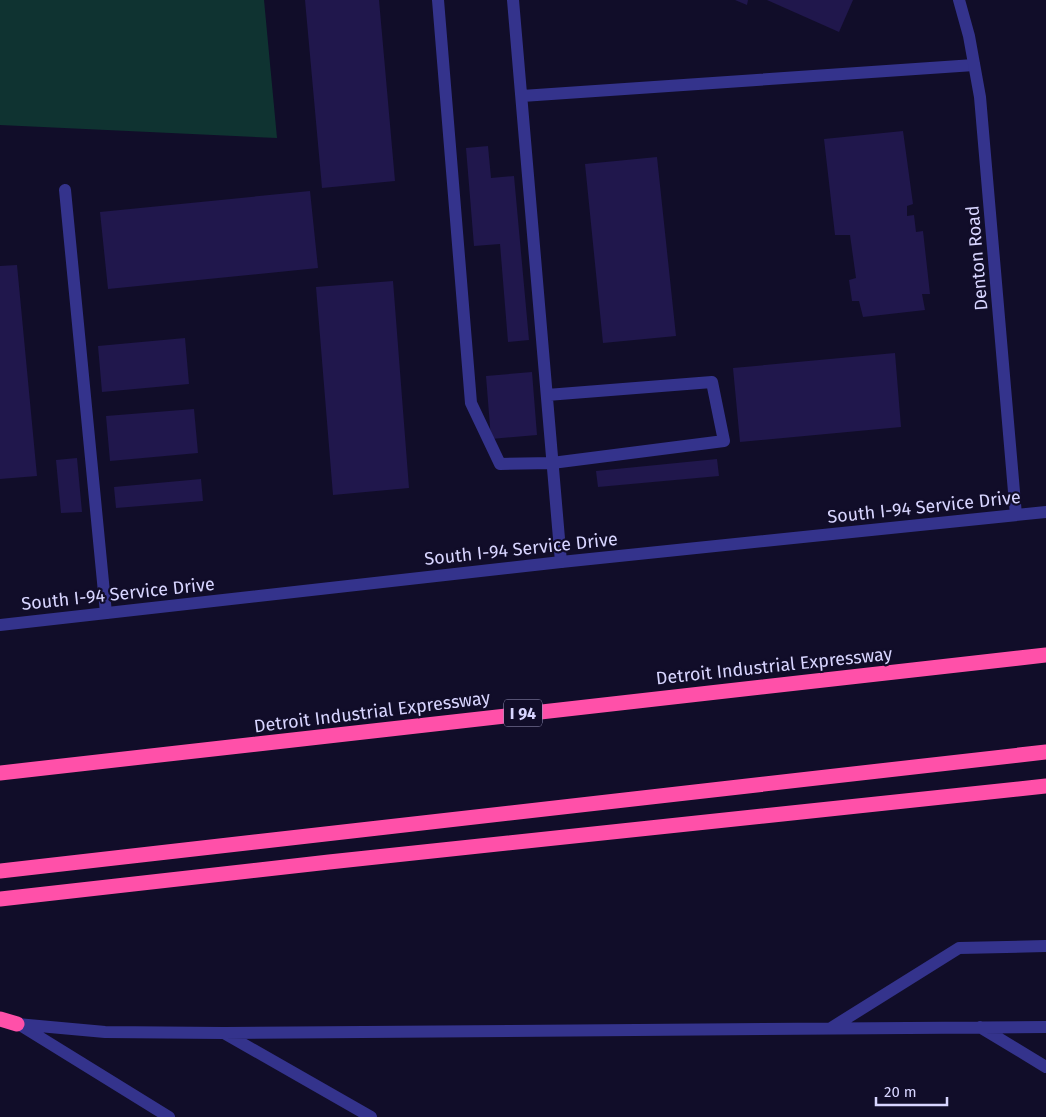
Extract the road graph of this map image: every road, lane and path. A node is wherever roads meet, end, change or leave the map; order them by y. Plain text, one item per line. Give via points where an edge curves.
1 (438, 0) edge
2 (513, 0) edge
3 (959, 0) edge
4 (974, 65) junction
5 (522, 96) junction
6 (65, 190) dead end
7 (547, 395) junction
8 (552, 463) junction
9 (1046, 512) edge
10 (1016, 515) junction
11 (561, 562) junction
12 (106, 613) junction
13 (0, 625) edge
14 (1046, 655) edge
15 (1046, 752) edge
16 (0, 773) edge
17 (1046, 786) edge
18 (0, 871) edge
19 (0, 899) edge
20 (1046, 946) edge
21 (0, 1019) edge
22 (18, 1024) junction
23 (980, 1027) junction
24 (1046, 1027) edge
25 (830, 1028) junction
26 (224, 1033) junction
27 (1046, 1067) edge
28 (169, 1117) edge
29 (371, 1117) edge

1 - 8 street via 472,403 500,464
2 - 5 street
3 - 4 street, Denton Road
4 - 5 street
4 - 10 street, Denton Road via 980,97
5 - 7 street
6 - 12 street
7 - 8 street
7 - 8 street via 712,382 724,441
8 - 11 street
9 - 10 street, South I-94 Service Drive
10 - 11 street, South I-94 Service Drive
11 - 12 street, South I-94 Service Drive
12 - 13 street, South I-94 Service Drive
14 - 16 highway, Detroit Industrial Expressway / I 94
15 - 18 highway
17 - 19 highway
20 - 25 street via 959,948
21 - 22 highway
22 - 26 street via 105,1032
22 - 28 street
23 - 24 street
23 - 25 street
23 - 27 street
25 - 26 street
26 - 29 street

